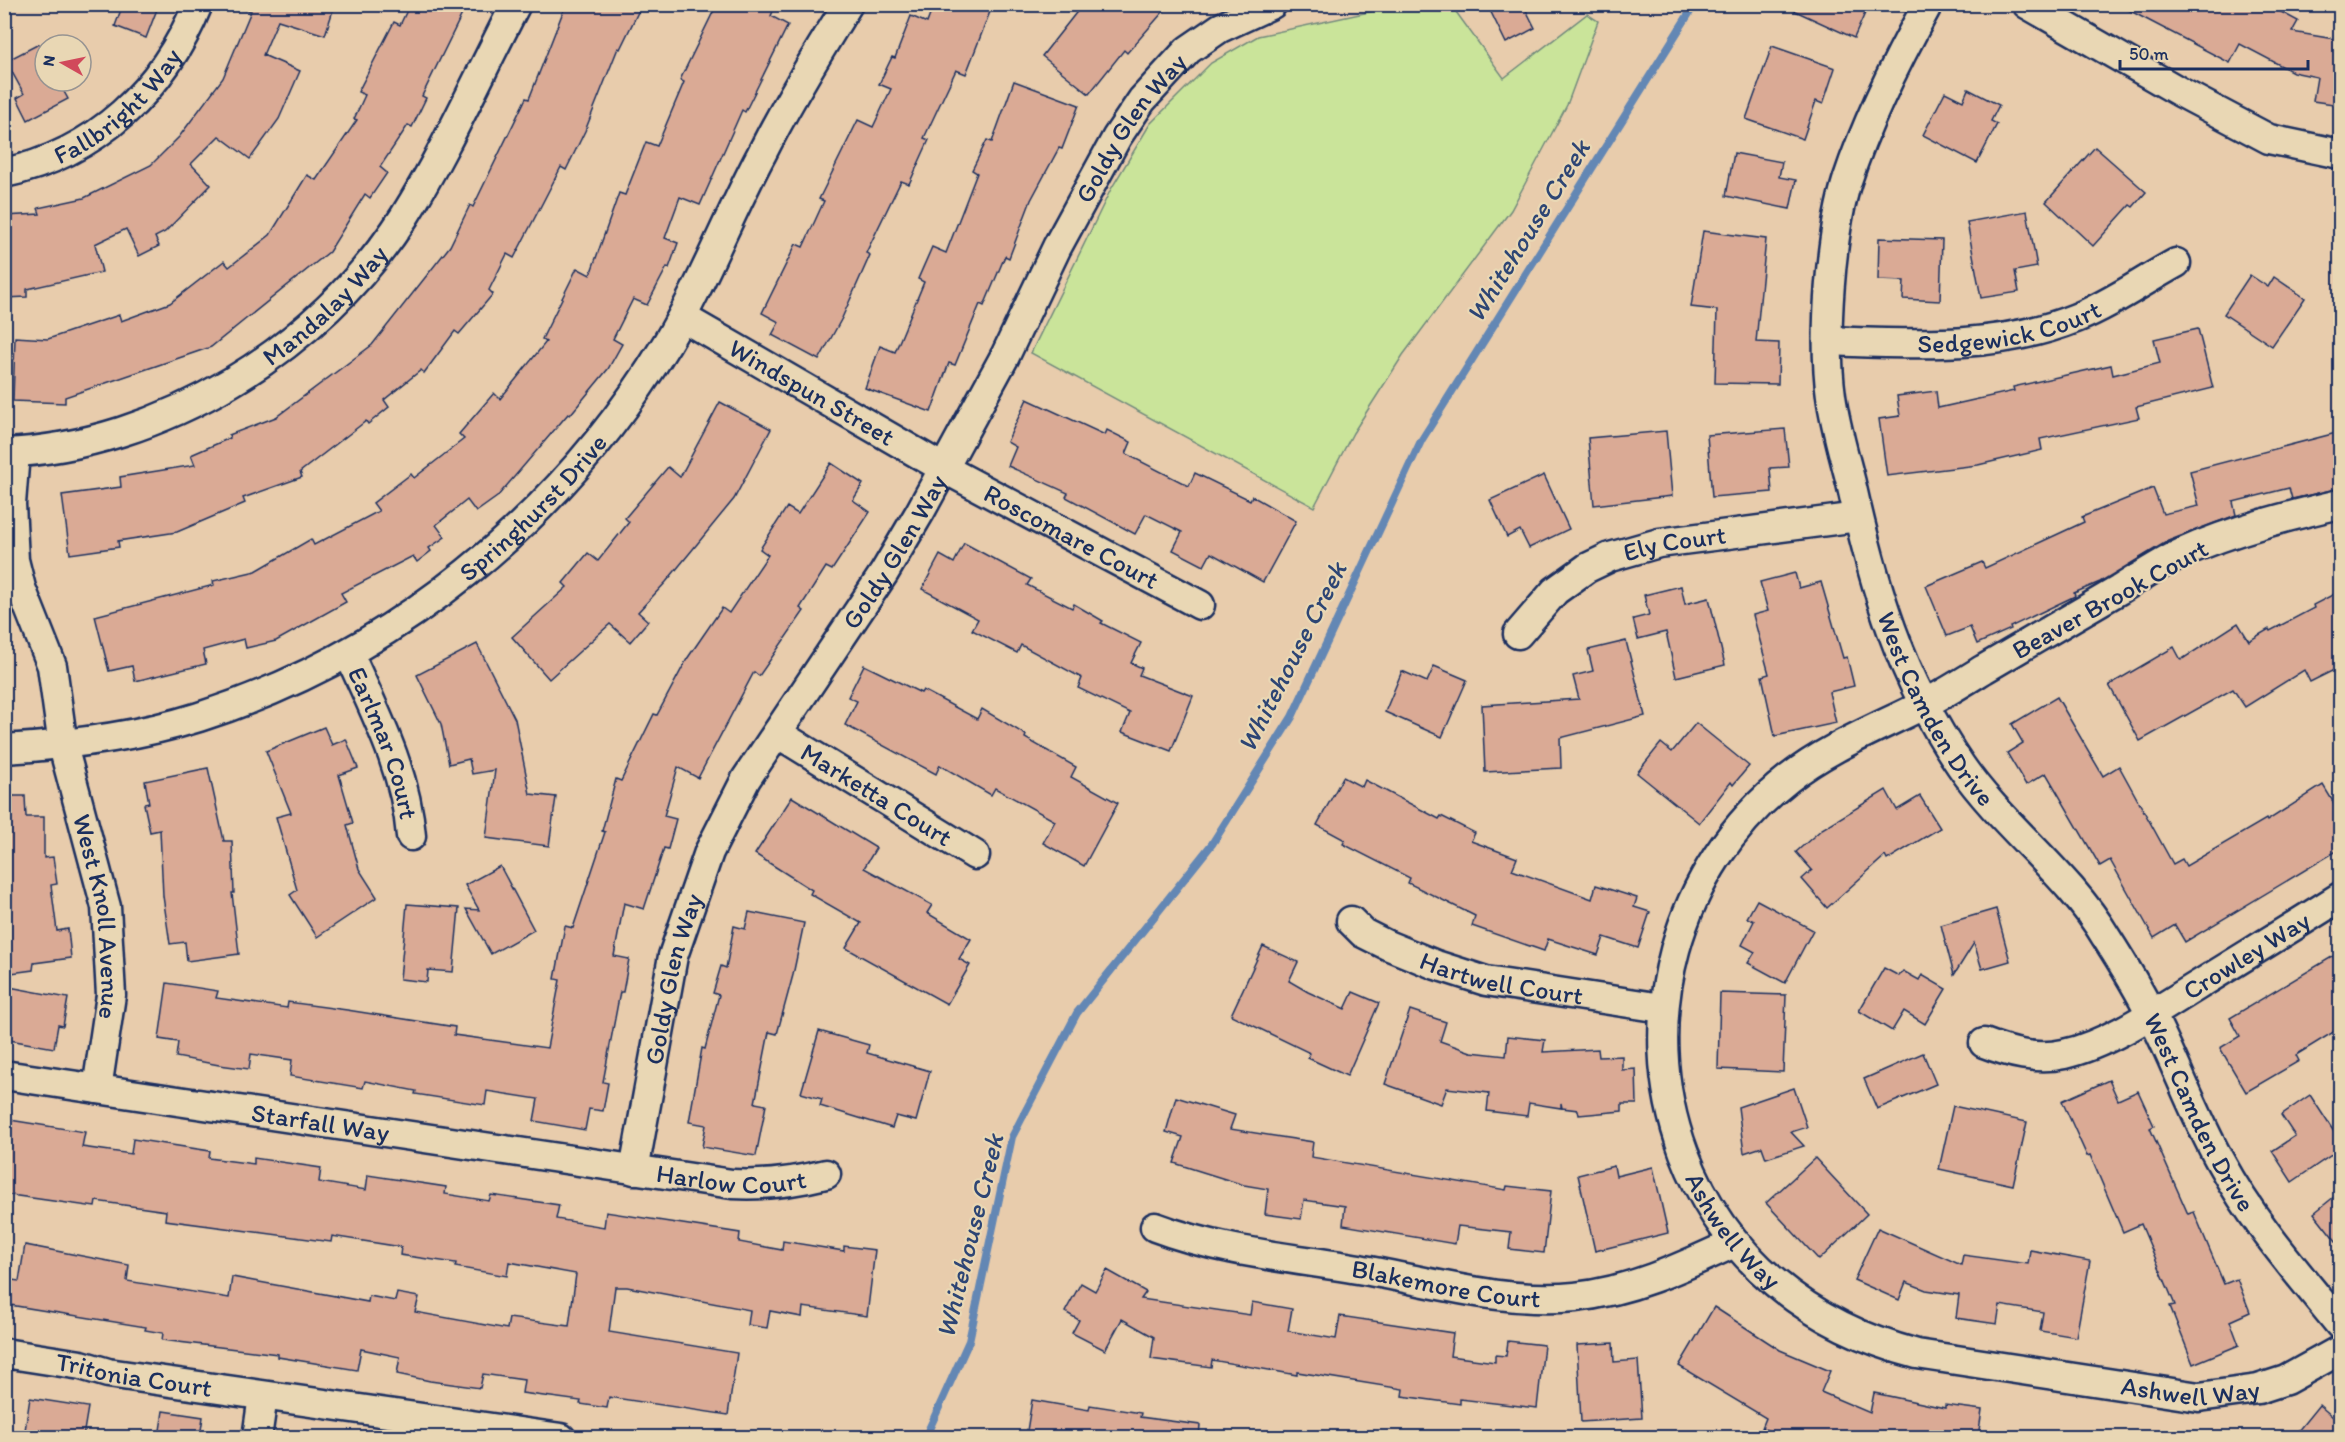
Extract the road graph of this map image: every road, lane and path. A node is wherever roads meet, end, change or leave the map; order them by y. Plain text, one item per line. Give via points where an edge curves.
1 (198, 4) edge
2 (516, 4) edge
3 (848, 4) edge
4 (1272, 4) edge
5 (1928, 4) edge
6 (2027, 4) edge
7 (2340, 154) edge
8 (4, 172) edge
9 (2176, 263) dead end
10 (682, 317) junction
11 (1829, 341) junction
12 (10, 453) edge
13 (943, 468) junction
14 (2340, 504) edge
15 (1858, 516) junction
16 (1200, 605) dead end
17 (1518, 634) dead end
18 (349, 654) junction
19 (1924, 705) junction
20 (777, 733) junction
21 (63, 746) junction
22 (4, 749) edge
23 (411, 836) dead end
24 (975, 855) dead end
25 (2340, 897) edge
26 (1351, 921) dead end
27 (1662, 1008) junction
28 (2151, 1015) junction
29 (1984, 1042) dead end
30 (4, 1075) edge
31 (97, 1089) junction
32 (634, 1170) junction
33 (826, 1174) dead end
34 (1155, 1227) dead end
35 (1734, 1243) junction
36 (2340, 1325) edge
37 (2340, 1350) edge
38 (4, 1353) edge
39 (263, 1396) junction
40 (547, 1436) edge
41 (257, 1437) edge

1 - 8 street, Fallbright Way via 171,60 136,103 68,151
2 - 12 street, Mandalay Way via 403,218 333,303 247,372 199,399 123,430 70,444
3 - 10 street, Springhurst Drive via 760,157
4 - 13 street, Goldy Glen Way via 1220,28 1188,50 1142,100 1117,137 1057,247 1005,356
5 - 11 street, West Camden Drive via 1895,67 1846,183 1832,267
6 - 7 street via 2270,139
9 - 11 street, Sedgewick Court via 2077,318 2034,333 1946,344
10 - 13 street, Windspun Street
10 - 18 street, Springhurst Drive via 631,397 553,492 462,577
11 - 15 street, West Camden Drive via 1831,396
12 - 21 street, West Knoll Avenue via 14,560 52,666
13 - 16 street, Roscomare Court
13 - 20 street, Goldy Glen Way via 884,573
14 - 19 street, Beaver Brook Court via 2235,533 2182,553
15 - 17 street, Ely Court via 1659,543 1610,556 1555,591
15 - 19 street, West Camden Drive via 1887,623
18 - 21 street, Springhurst Drive via 274,691 198,718
18 - 23 street, Earlmar Court via 402,781
19 - 27 street, Ashwell Way via 1813,762 1748,816 1713,861 1687,911
19 - 28 street, West Camden Drive via 1979,791 2104,932
20 - 24 street, Marketta Court
20 - 32 street, Goldy Glen Way via 746,779 709,852 673,956
21 - 22 street, Springhurst Drive
21 - 31 street, West Knoll Avenue via 106,907 111,995
25 - 28 street, Crowley Way
26 - 27 street, Hartwell Court via 1363,933 1387,945 1486,981
27 - 35 street, Ashwell Way via 1665,1084 1679,1139 1701,1191
28 - 29 street, Crowley Way via 2063,1054 2009,1053
28 - 36 street, West Camden Drive via 2222,1165 2263,1229
30 - 31 street, Starfall Way
31 - 32 street, Starfall Way
32 - 33 street, Harlow Court via 761,1186
34 - 35 street, Blakemore Court via 1208,1243 1492,1293 1546,1298 1628,1287
35 - 37 street, Ashwell Way via 1789,1295 1812,1311 1863,1337 1917,1354 2199,1397 2258,1389 2286,1380
38 - 39 street, Tritonia Court via 81,1365 108,1374
39 - 40 street, Tritonia Court
39 - 41 street

